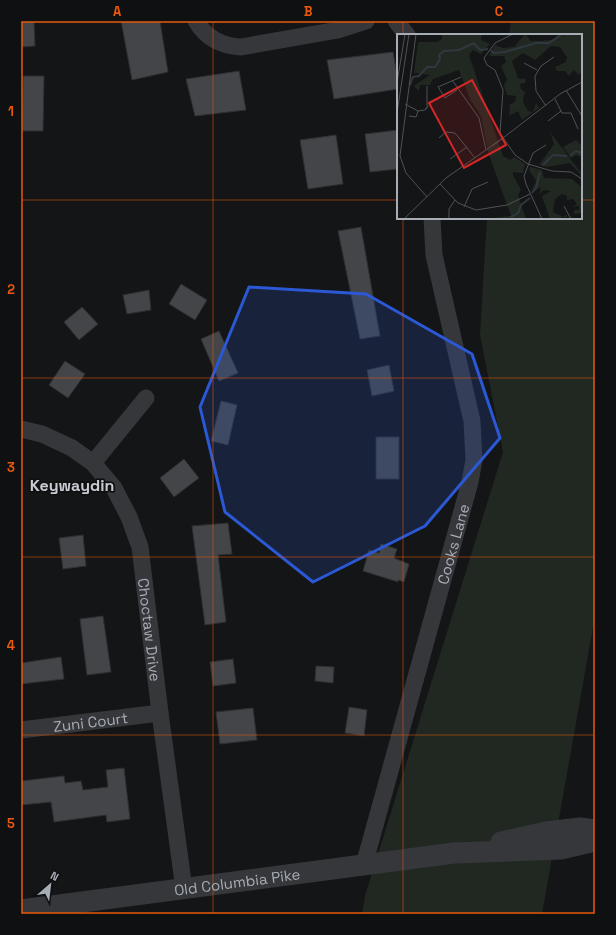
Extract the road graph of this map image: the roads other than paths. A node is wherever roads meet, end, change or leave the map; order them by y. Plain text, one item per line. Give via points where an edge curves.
1 (196, 21) edge
2 (366, 21) edge
3 (396, 21) edge
4 (406, 34) edge
5 (432, 219) edge
6 (146, 398) dead end
7 (21, 429) edge
8 (93, 463) junction
9 (160, 713) junction
10 (21, 730) edge
11 (595, 830) edge
12 (595, 841) edge
13 (454, 853) junction
14 (364, 865) junction
15 (184, 889) junction
16 (21, 910) edge

1 - 2 street via 209,37 220,43 241,47 338,30
3 - 4 street
5 - 14 street, Cooks Lane via 434,255 472,421 474,460
6 - 8 street
7 - 8 street, Choctaw Drive via 42,434 72,448
8 - 9 street, Choctaw Drive via 114,488 130,517 140,547
9 - 10 street, Zuni Court
9 - 15 street, Choctaw Drive
11 - 13 street, Old Columbia Pike via 580,828 546,832
12 - 13 street, Old Columbia Pike via 561,849
13 - 14 street, Old Columbia Pike
14 - 15 street, Old Columbia Pike
15 - 16 street, Old Columbia Pike

